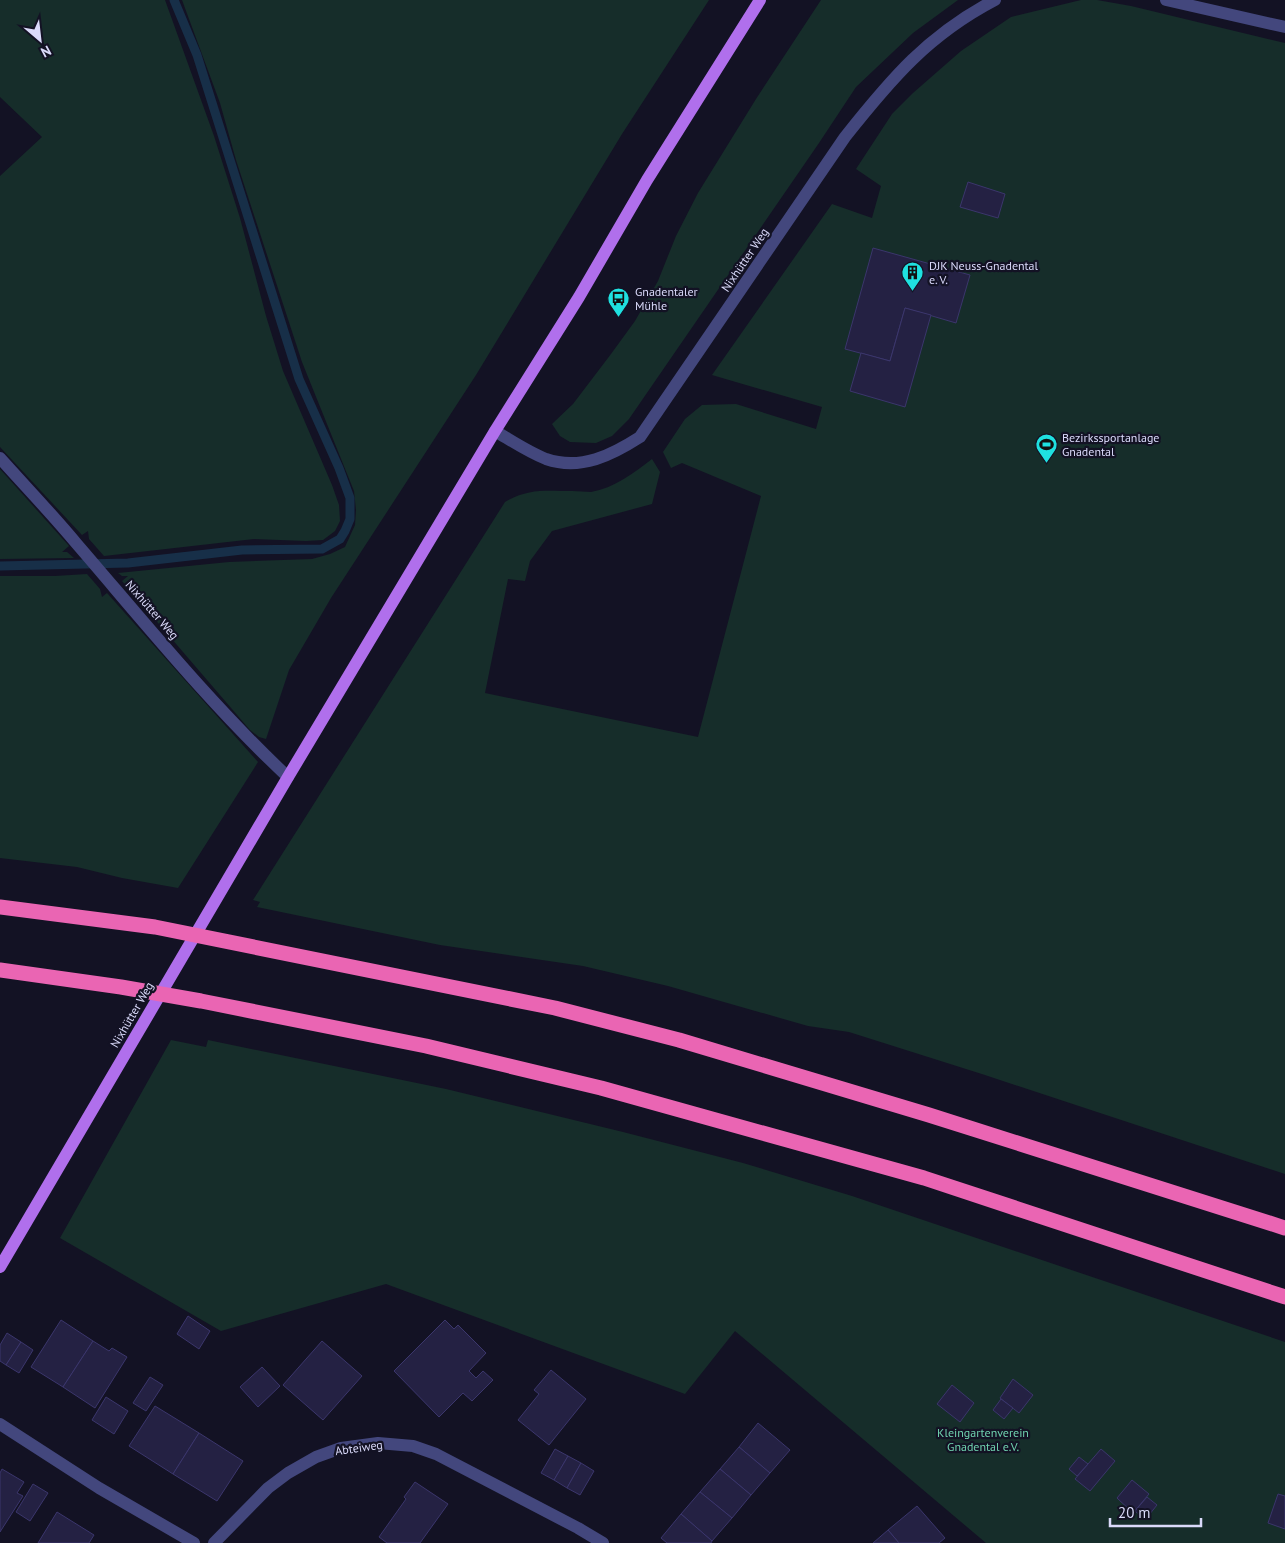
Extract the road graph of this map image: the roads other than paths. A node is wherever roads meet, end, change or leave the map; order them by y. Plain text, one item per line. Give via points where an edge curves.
1 (760, 0) edge
2 (995, 0) edge
3 (1166, 0) edge
4 (1285, 27) edge
5 (495, 431) junction
6 (0, 458) edge
7 (288, 777) junction
8 (0, 906) edge
9 (0, 970) edge
10 (1285, 1228) edge
11 (0, 1267) edge
12 (1285, 1297) edge
13 (0, 1424) edge
14 (194, 1543) edge
15 (214, 1543) edge
16 (603, 1543) edge

1 - 5 main road, Nixhütter Weg
2 - 5 street, Nixhütter Weg via 930,42 865,112 640,437 618,452 595,461 572,463 548,459
3 - 4 street
5 - 7 main road, Nixhütter Weg
6 - 7 street, Nixhütter Weg via 238,729
7 - 11 main road, Nixhütter Weg
8 - 10 highway via 155,927 555,1008 679,1040 929,1115
9 - 12 highway via 202,1001 426,1046 601,1088 924,1178
13 - 14 street via 99,1488
15 - 16 street, Abteiweg via 268,1488 288,1473 316,1457 341,1448 378,1443 413,1446 436,1454

